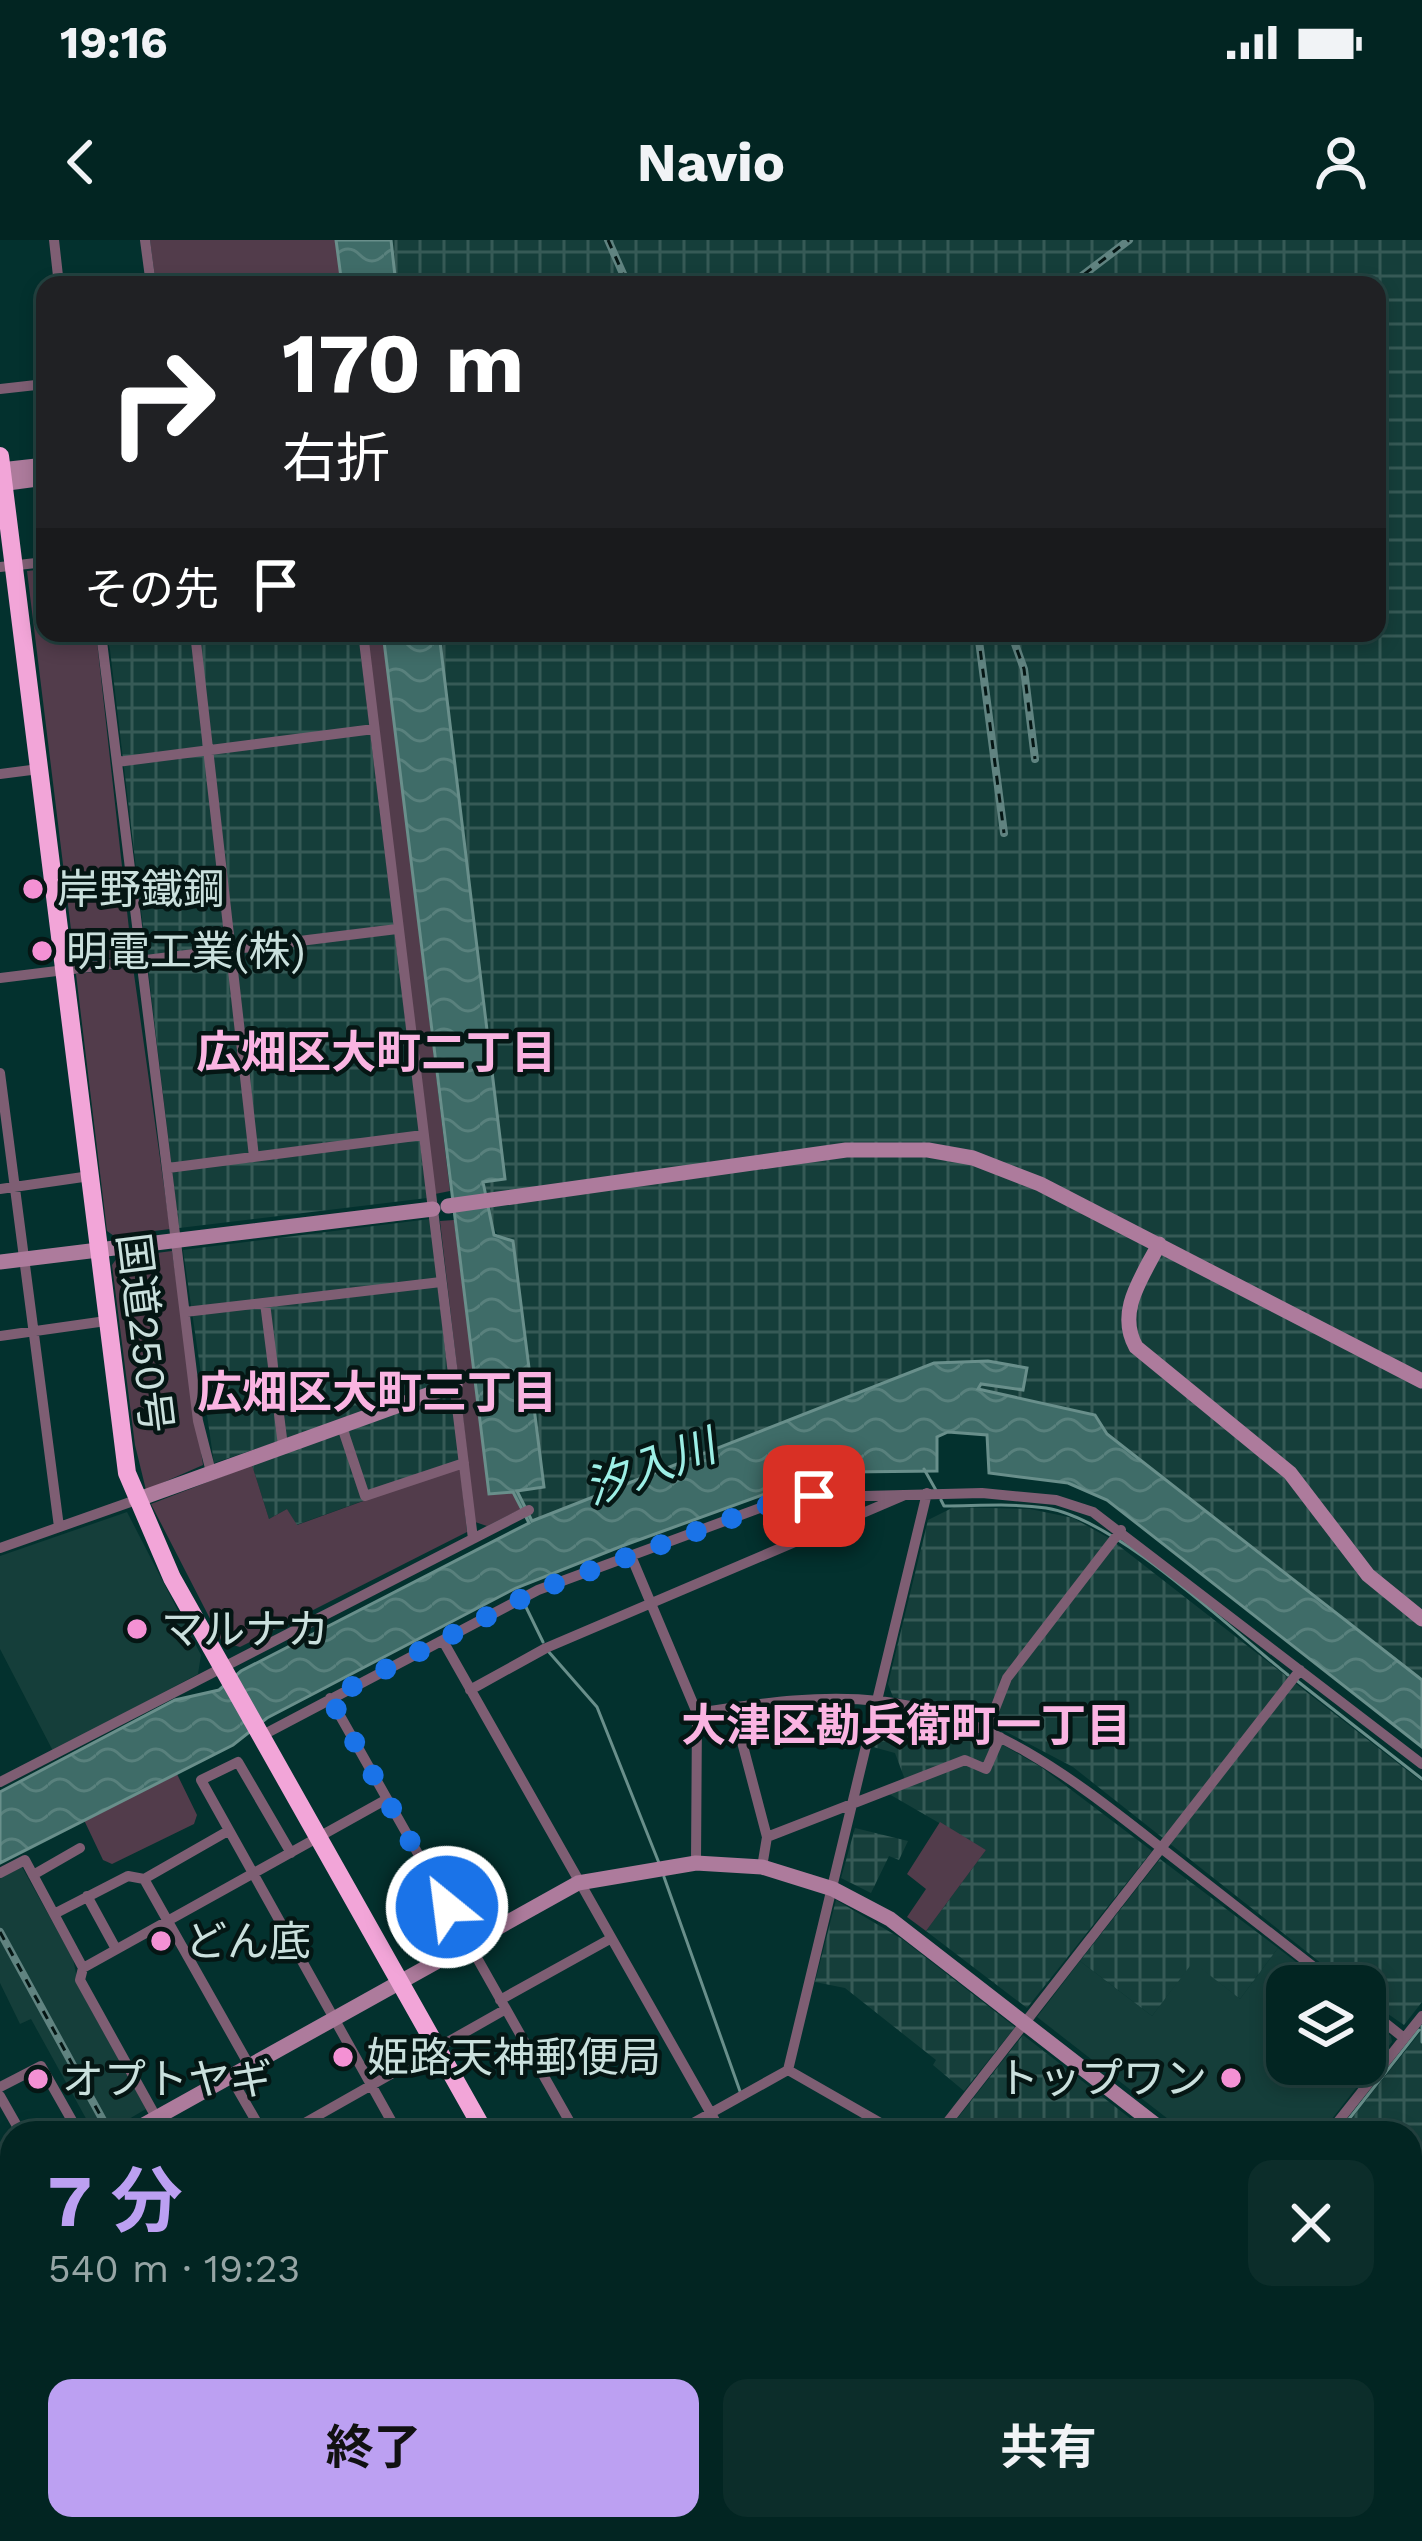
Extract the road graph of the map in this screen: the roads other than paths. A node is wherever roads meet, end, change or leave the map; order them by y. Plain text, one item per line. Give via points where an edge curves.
1 (54, 240) edge
2 (145, 240) edge
3 (58, 276) edge
4 (150, 276) edge
5 (36, 385) edge
6 (0, 389) edge
7 (36, 467) edge
8 (1, 473) edge
9 (36, 477) edge
10 (7, 567) edge
11 (102, 642) edge
12 (196, 642) edge
13 (364, 642) edge
14 (374, 729) junction
15 (210, 750) junction
16 (117, 762) junction
17 (39, 769) junction
18 (0, 774) edge
19 (397, 929) junction
20 (232, 949) junction
21 (141, 961) junction
22 (63, 970) junction
23 (0, 978) edge
24 (0, 1073) edge
25 (423, 1135) junction
26 (254, 1157) junction
27 (168, 1168) junction
28 (90, 1177) junction
29 (15, 1187) junction
30 (0, 1189) edge
31 (441, 1207) junction
32 (177, 1240) junction
33 (1159, 1244) junction
34 (97, 1250) junction
35 (24, 1258) junction
36 (0, 1262) edge
37 (442, 1282) junction
38 (265, 1303) junction
39 (185, 1312) junction
40 (106, 1321) junction
41 (34, 1332) junction
42 (0, 1336) edge
43 (1422, 1381) edge
44 (455, 1385) junction
45 (342, 1427) junction
46 (283, 1446) junction
47 (464, 1462) junction
48 (211, 1472) junction
49 (911, 1493) junction
50 (927, 1493) junction
51 (136, 1500) junction
52 (526, 1512) dead end
53 (59, 1527) junction
54 (1121, 1530) junction
55 (472, 1539) junction
56 (0, 1547) edge
57 (631, 1556) junction
58 (650, 1602) junction
59 (1422, 1619) edge
60 (443, 1641) junction
61 (221, 1666) junction
62 (1300, 1670) junction
63 (470, 1690) junction
64 (330, 1698) junction
65 (878, 1701) junction
66 (733, 1708) junction
67 (698, 1713) junction
68 (987, 1729) junction
69 (261, 1736) junction
70 (1000, 1737) junction
71 (1422, 1764) edge
72 (0, 1782) edge
73 (387, 1799) junction
74 (853, 1805) junction
75 (228, 1831) junction
76 (767, 1837) junction
77 (319, 1838) junction
78 (80, 1848) dead end
79 (1163, 1850) junction
80 (291, 1852) junction
81 (696, 1863) junction
82 (762, 1868) junction
83 (0, 1873) edge
84 (252, 1874) junction
85 (33, 1875) junction
86 (144, 1879) junction
87 (578, 1883) junction
88 (833, 1889) junction
89 (87, 1896) junction
90 (54, 1914) junction
91 (168, 1921) junction
92 (610, 1939) junction
93 (467, 1943) junction
94 (116, 1949) junction
95 (1311, 1965) edge
96 (83, 1967) junction
97 (399, 1980) junction
98 (503, 2005) junction
99 (1422, 2016) edge
100 (332, 2018) junction
101 (1386, 2023) edge
102 (1026, 2024) junction
103 (1405, 2038) junction
104 (437, 2048) junction
105 (249, 2065) junction
106 (788, 2070) junction
107 (230, 2076) junction
108 (371, 2086) junction
109 (0, 2087) edge
110 (708, 2114) junction
111 (156, 2117) junction
112 (72, 2121) edge
113 (150, 2121) edge
114 (256, 2121) edge
115 (308, 2121) edge
116 (391, 2121) edge
117 (478, 2121) edge
118 (569, 2121) edge
119 (696, 2121) edge
120 (713, 2121) edge
121 (877, 2121) edge
122 (949, 2121) edge
123 (1151, 2121) edge
124 (1339, 2121) edge

1 - 3 street
2 - 4 street
5 - 6 street
7 - 8 street
8 - 9 street
8 - 10 highway, 国道250号
10 - 17 highway, 国道250号
11 - 16 street
12 - 15 street
13 - 14 street
14 - 15 street
14 - 19 street
15 - 16 street
15 - 20 street
16 - 21 street
17 - 18 street
17 - 22 highway, 国道250号
19 - 20 street
19 - 25 street
20 - 21 street
20 - 26 street
21 - 22 street
21 - 27 street
22 - 23 street
22 - 28 highway, 国道250号
24 - 29 street
25 - 26 street
25 - 31 street
26 - 27 street
27 - 32 street
28 - 29 street
28 - 34 highway, 国道250号
29 - 30 street
29 - 35 street
31 - 32 street
31 - 33 street via 846,1150 928,1150 1040,1184
31 - 37 street
32 - 34 street
32 - 39 street
33 - 43 street
33 - 59 street via 1129,1306 1136,1348 1290,1472 1368,1574
34 - 35 street
34 - 40 highway, 国道250号
35 - 36 street
35 - 41 street
37 - 38 street
37 - 44 street
38 - 39 street
38 - 46 street
39 - 48 street
40 - 41 street
40 - 51 highway, 国道250号
41 - 42 street
41 - 53 street
44 - 45 street
44 - 47 street
45 - 46 street
45 - 47 street via 365,1496
46 - 48 street
47 - 55 street
48 - 51 street
49 - 50 street
49 - 57 street via 787,1498
49 - 58 street
50 - 54 street via 1056,1500
50 - 65 street
51 - 53 street
51 - 61 highway, 国道250号
52 - 55 street
53 - 56 street
54 - 62 street
54 - 68 street via 1007,1678
55 - 61 street
57 - 58 street
57 - 60 street via 538,1590
58 - 63 street
58 - 67 street
60 - 63 street
60 - 64 street
61 - 69 highway, 国道250号
61 - 72 street
62 - 71 street
62 - 79 street
63 - 87 street
64 - 69 street
64 - 73 street
65 - 66 street via 793,1699
65 - 68 street
65 - 74 street
66 - 67 street
66 - 76 street
67 - 81 street
68 - 70 street
69 - 77 highway, 国道250号
70 - 74 street via 986,1769 965,1760
70 - 79 street via 1072,1777
73 - 77 street
73 - 93 street
74 - 76 street
74 - 88 street
75 - 80 street via 201,1780 238,1762
75 - 84 street
75 - 86 street
76 - 82 street
77 - 80 street
77 - 97 highway, 国道250号
78 - 85 street
79 - 95 street
79 - 102 street
80 - 84 street
81 - 82 street
81 - 87 street
82 - 88 street
83 - 85 street via 25,1860
84 - 91 street
84 - 100 street
85 - 90 street
86 - 89 street via 128,1876
86 - 91 street
87 - 92 street
87 - 93 street
88 - 102 street via 890,1919
88 - 106 street
89 - 90 street
89 - 94 street
90 - 96 street
91 - 94 street
91 - 105 street
92 - 98 street
92 - 110 street
93 - 97 street
93 - 98 street
94 - 96 street
96 - 111 street via 80,1980
97 - 100 street
97 - 104 highway, 国道250号
98 - 104 street
98 - 118 street
99 - 103 street
100 - 105 street
100 - 108 street
101 - 103 street
102 - 122 street
102 - 123 street
103 - 124 street
104 - 108 street
104 - 117 highway, 国道250号
105 - 107 street
106 - 110 street
106 - 121 street
107 - 111 street
107 - 114 street
108 - 115 street
108 - 116 street
109 - 112 street via 40,2066
110 - 119 street
110 - 120 street
111 - 113 street

